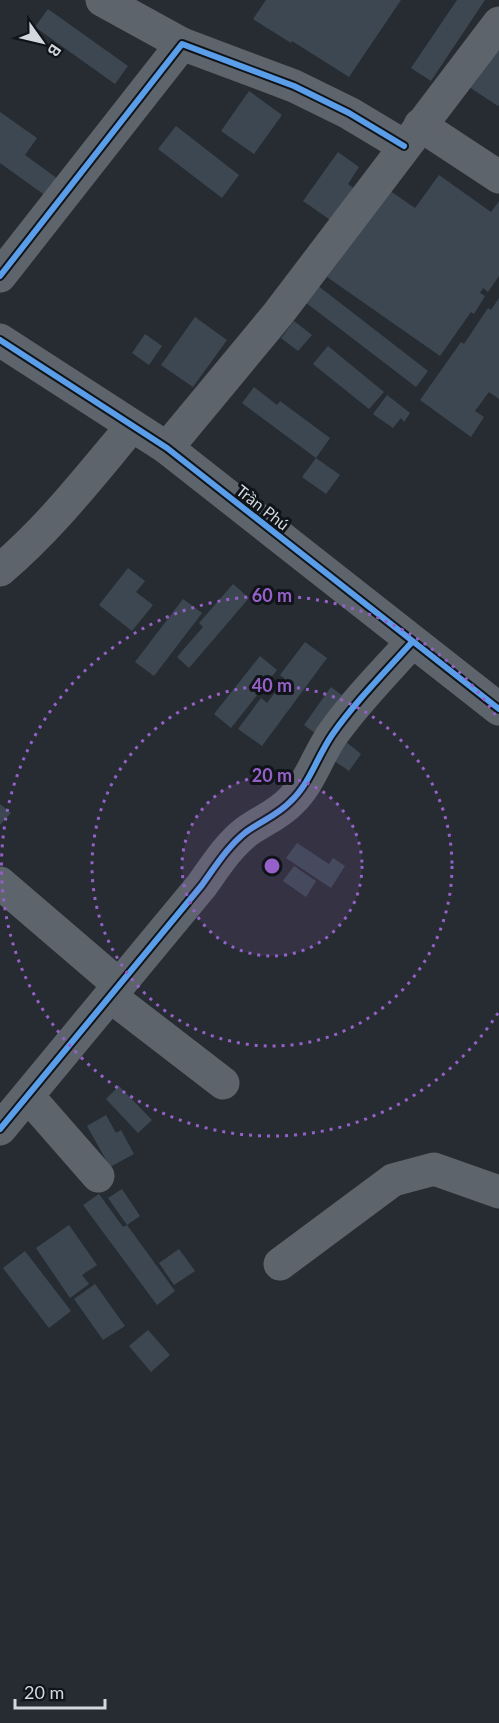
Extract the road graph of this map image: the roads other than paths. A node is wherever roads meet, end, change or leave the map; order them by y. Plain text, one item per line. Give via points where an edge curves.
1 (102, 0) edge
2 (499, 23) edge
3 (182, 44) junction
4 (412, 135) junction
5 (499, 177) edge
6 (0, 276) edge
7 (0, 340) edge
8 (132, 426) junction
9 (167, 448) junction
10 (0, 570) edge
11 (412, 642) junction
12 (499, 709) edge
13 (0, 883) edge
14 (115, 990) junction
15 (223, 1083) dead end
16 (28, 1096) junction
17 (0, 1129) edge
18 (98, 1176) dead end
19 (499, 1192) edge
20 (280, 1264) dead end

1 - 3 street
2 - 4 street
3 - 4 street
3 - 6 street
4 - 5 street
4 - 9 street via 278,315
7 - 8 street, Trần Phú
8 - 9 street, Trần Phú
8 - 10 street via 75,494
9 - 11 street, Trần Phú
11 - 12 street, Trần Phú
11 - 14 street via 340,723 305,786 291,802 231,846
13 - 14 street
14 - 15 street
14 - 16 street
16 - 17 street
16 - 18 street
19 - 20 street via 434,1169 393,1180

